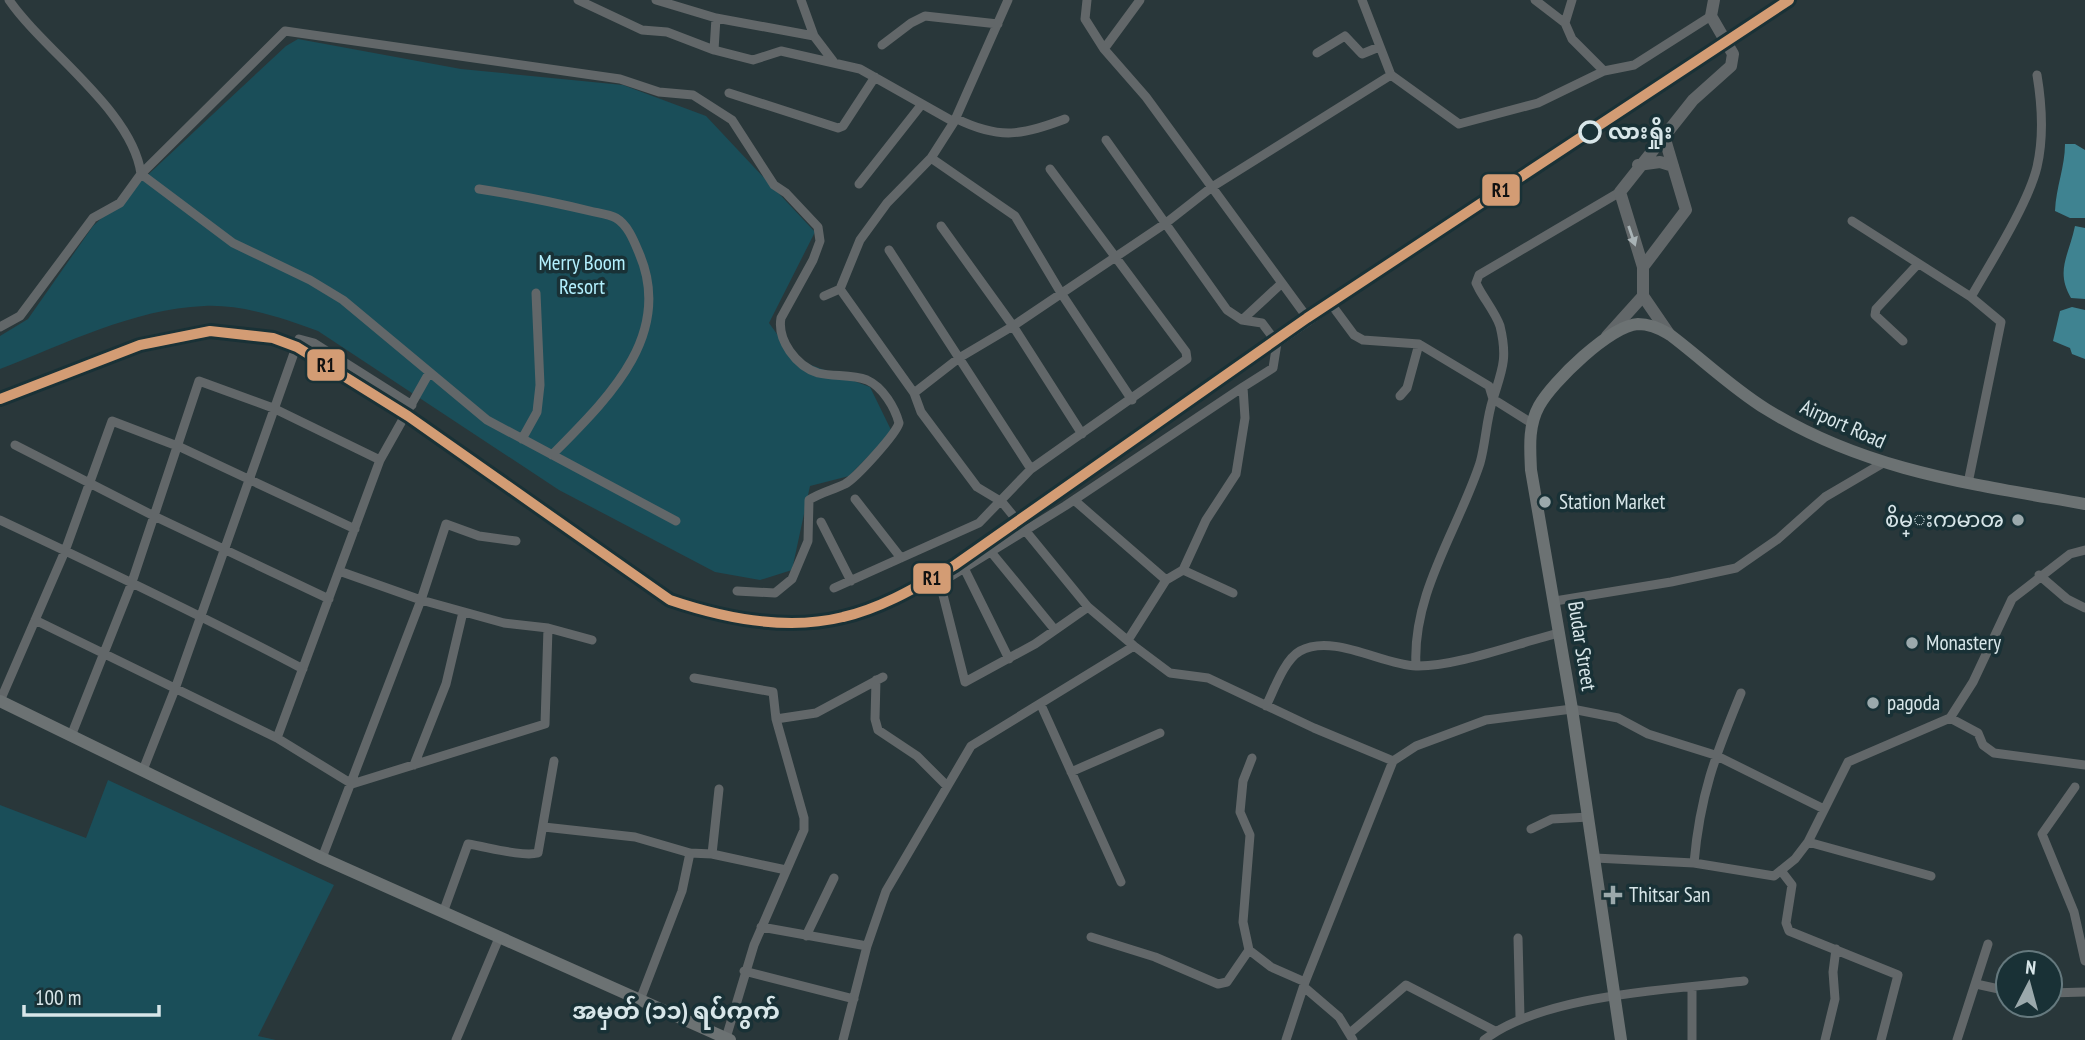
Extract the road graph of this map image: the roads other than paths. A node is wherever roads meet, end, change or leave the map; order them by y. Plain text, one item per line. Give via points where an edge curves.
1 (9, 0) edge
2 (578, 0) edge
3 (656, 0) edge
4 (802, 0) edge
5 (1008, 0) edge
6 (1087, 0) edge
7 (1140, 0) edge
8 (1362, 0) edge
9 (1535, 0) edge
10 (1572, 0) edge
11 (1714, 0) edge
12 (1711, 16) junction
13 (716, 18) junction
14 (1565, 23) junction
15 (998, 24) junction
16 (814, 36) junction
17 (882, 46) dead end
18 (1379, 47) junction
19 (714, 50) junction
20 (1104, 50) junction
21 (1317, 53) dead end
22 (833, 61) junction
23 (1604, 71) junction
24 (1391, 75) junction
25 (2037, 75) dead end
26 (875, 77) junction
27 (729, 93) dead end
28 (922, 104) junction
29 (1065, 119) dead end
30 (956, 120) junction
31 (1664, 136) junction
32 (1106, 140) dead end
33 (931, 158) junction
34 (1638, 165) junction
35 (1673, 166) junction
36 (1050, 169) dead end
37 (141, 174) junction
38 (859, 184) dead end
39 (1212, 187) junction
40 (480, 189) dead end
41 (1620, 192) junction
42 (1852, 220) dead end
43 (1166, 223) junction
44 (941, 226) dead end
45 (889, 250) dead end
46 (1112, 257) junction
47 (1917, 265) junction
48 (1643, 267) junction
49 (1282, 283) junction
50 (839, 289) junction
51 (536, 293) dead end
52 (1061, 293) junction
53 (824, 296) dead end
54 (1643, 296) junction
55 (1971, 297) junction
56 (1242, 320) junction
57 (1309, 320) junction
58 (1013, 326) junction
59 (1654, 326) joint
60 (0, 327) edge
61 (1669, 334) junction
62 (1903, 341) dead end
63 (1602, 342) junction
64 (1276, 343) junction
65 (1419, 344) junction
66 (959, 358) junction
67 (429, 373) junction
68 (1243, 387) junction
69 (914, 393) junction
70 (1400, 396) dead end
71 (1493, 399) junction
72 (1132, 400) junction
73 (412, 405) junction
74 (273, 408) junction
75 (1533, 424) junction
76 (1082, 434) junction
77 (523, 439) junction
78 (15, 445) dead end
79 (180, 447) junction
80 (552, 455) junction
81 (380, 460) junction
82 (1883, 463) junction
83 (1031, 469) junction
84 (249, 479) junction
85 (89, 482) junction
86 (1968, 483) junction
87 (855, 499) dead end
88 (1074, 500) junction
89 (1003, 502) junction
90 (2085, 504) edge
91 (154, 516) junction
92 (0, 520) edge
93 (676, 521) dead end
94 (821, 522) dead end
95 (355, 529) junction
96 (1026, 531) junction
97 (516, 541) dead end
98 (225, 548) junction
99 (2085, 550) edge
100 (65, 551) junction
101 (991, 552) junction
102 (901, 558) junction
103 (964, 568) junction
104 (1183, 570) junction
105 (339, 571) junction
106 (2039, 575) junction
107 (1166, 580) junction
108 (851, 581) junction
109 (131, 585) junction
110 (834, 588) dead end
111 (737, 590) dead end
112 (1233, 593) dead end
113 (329, 599) junction
114 (421, 600) junction
115 (1555, 601) junction
116 (1088, 607) junction
117 (2085, 608) edge
118 (463, 612) junction
119 (201, 615) junction
120 (35, 620) junction
121 (548, 628) junction
122 (1055, 630) junction
123 (1559, 634) junction
124 (592, 640) dead end
125 (1131, 643) junction
126 (104, 655) junction
127 (1009, 659) junction
128 (1416, 666) junction
129 (303, 669) junction
130 (694, 678) dead end
131 (175, 689) junction
132 (1741, 693) dead end
133 (0, 701) edge
134 (1041, 705) junction
135 (1266, 706) junction
136 (1572, 709) junction
137 (1950, 718) junction
138 (776, 719) junction
139 (1160, 733) dead end
140 (71, 736) junction
141 (277, 738) junction
142 (1715, 755) junction
143 (1252, 758) dead end
144 (554, 761) dead end
145 (1393, 761) junction
146 (414, 765) junction
147 (2085, 765) edge
148 (143, 770) junction
149 (1071, 772) junction
150 (352, 784) junction
151 (946, 785) junction
152 (2074, 787) dead end
153 (719, 789) dead end
154 (1824, 809) junction
155 (1589, 817) junction
156 (544, 827) junction
157 (1531, 829) dead end
158 (1808, 842) junction
159 (690, 853) junction
160 (712, 854) junction
161 (323, 858) junction
162 (1595, 858) junction
163 (1694, 863) junction
164 (786, 870) junction
165 (1782, 872) junction
166 (1931, 876) dead end
167 (834, 878) dead end
168 (1121, 882) dead end
169 (444, 911) junction
170 (761, 927) junction
171 (806, 936) junction
172 (1091, 937) dead end
173 (499, 938) junction
174 (1518, 938) dead end
175 (1988, 944) dead end
176 (867, 946) junction
177 (1836, 949) junction
178 (1249, 950) junction
179 (2085, 961) edge
180 (744, 971) junction
181 (1744, 981) dead end
182 (1976, 984) junction
183 (1305, 985) junction
184 (1692, 987) junction
185 (1994, 988) edge
186 (2085, 992) edge
187 (2064, 993) edge
188 (1614, 997) junction
189 (854, 999) junction
190 (640, 1000) junction
191 (1520, 1017) junction
192 (1495, 1031) junction
193 (1352, 1037) edge
194 (728, 1039) edge
195 (456, 1040) edge
196 (843, 1040) edge
197 (1286, 1040) edge
198 (1484, 1040) edge
199 (1620, 1040) edge
200 (1692, 1040) edge
201 (1825, 1040) edge
202 (1881, 1040) edge
203 (1957, 1040) edge

1 - 37 street via 109,112 139,155
2 - 19 street via 642,30 667,32
3 - 13 street
4 - 16 street
5 - 15 street
6 - 20 street via 1085,19
7 - 20 street
8 - 18 street
9 - 14 street
10 - 14 street
11 - 12 street
12 - 23 street via 1634,65
12 - 31 street via 1733,54 1731,66 1693,100
13 - 16 street
13 - 19 street
14 - 23 street via 1586,57
15 - 17 street via 925,16
15 - 30 street
16 - 22 street
18 - 21 street via 1362,54 1345,36
18 - 24 street
19 - 22 street via 753,60 781,51
20 - 39 street via 1146,97
22 - 26 street
23 - 24 street via 1538,103 1459,124
24 - 39 street
25 - 55 street via 2042,107 2037,167
26 - 27 street via 838,128
26 - 28 street
28 - 30 street
28 - 38 street
29 - 30 street via 1026,134 973,127
30 - 33 street
31 - 34 street
31 - 35 street
32 - 43 street
33 - 50 street via 887,203 860,240
33 - 52 street via 1016,216
34 - 35 street via 1660,162
34 - 41 street
35 - 48 street via 1686,210
36 - 46 street
37 - 60 street via 120,203 93,218 20,316
37 - 67 street via 233,243 343,300
37 - 111 street via 285,31 620,79 659,92 693,95 732,120 774,185 818,227 820,241 813,260 781,318 784,343 817,373 873,383 894,408 899,423 890,442 878,449 854,478 809,500 808,541 782,591
39 - 43 street
39 - 49 street
40 - 80 street via 549,200 616,218 630,233 649,275 648,327 638,349 598,408
41 -> 48 street
41 - 71 street via 1479,275 1476,283 1499,323 1504,356 1502,378
42 - 47 street
43 - 46 street
43 - 56 street via 1227,310
44 - 58 street
45 - 66 street
46 - 52 street
46 - 72 street via 1187,359
47 - 55 street
47 - 62 street via 1876,309 1875,315
48 - 54 street
49 - 56 street
49 - 57 street
50 - 53 street
50 - 69 street
51 - 77 street via 540,384 537,412
52 - 58 street
52 - 72 street
54 - 61 street
54 - 63 street
55 - 86 street via 2001,322
56 - 64 street via 1262,323
57 - 64 street
57 - 65 street via 1334,308 1363,340
58 - 66 street
58 - 76 street
59 - 61 main road, Airport Road
59 - 63 main road, Budar Street via 1621,328
61 - 82 main road, Airport Road via 1765,409 1852,453
63 - 75 main road, Budar Street via 1553,387 1538,407
64 - 68 street via 1273,368
65 - 70 street via 1407,388
65 - 71 street via 1489,386
66 - 69 street
66 - 83 street
67 - 73 street
67 - 77 street via 487,420
68 - 88 street
68 - 104 street via 1245,418 1236,474 1206,520
69 - 89 street via 921,412 977,487
71 - 75 street
71 - 128 street via 1480,461 1429,581 1414,644
72 - 76 street
73 - 74 street via 314,342 299,339
73 - 81 street
74 - 79 street via 199,381
74 - 81 street
74 - 84 street
75 - 115 main road, Budar Street via 1531,470
76 - 83 street
77 - 80 street
78 - 85 street
79 - 84 street
79 - 85 street via 112,421
79 - 91 street
80 - 93 street
81 - 95 street
82 - 86 main road, Airport Road
82 - 115 street via 1825,497 1778,539 1736,568
83 - 89 street
84 - 95 street
84 - 98 street
85 - 91 street
85 - 100 street
86 - 90 main road, Airport Road
87 - 102 street
88 - 96 street
88 - 107 street
89 - 96 street
89 - 102 street via 979,523
91 - 98 street
91 - 109 street
92 - 100 street
94 - 108 street
95 - 105 street
96 - 101 street
96 - 116 street
97 - 114 street via 478,537 446,524
98 - 113 street
98 - 119 street
99 - 106 street via 2070,554
100 - 109 street
100 - 120 street
101 - 103 street
101 - 122 street
102 - 108 street
103 - 127 street
103 - 127 street via 940,583 965,682
104 - 107 street
104 - 112 street
105 - 113 street
105 - 114 street
106 - 117 street
106 - 137 street via 2012,599 1973,682
107 - 125 street
108 - 110 street
109 - 119 street
109 - 126 street
113 - 129 street
114 - 118 street
114 - 150 street
115 - 123 main road, Budar Street
116 - 122 street
116 - 125 street
118 - 121 street
118 - 146 street via 446,684
119 - 129 street
119 - 131 street
120 - 126 street
120 - 133 street
121 - 124 street
121 - 146 street via 545,724
122 - 127 street
123 - 128 street
123 - 136 main road, Budar Street
125 - 134 street
125 - 135 street via 1170,673 1208,678
126 - 131 street
126 - 140 street
128 - 135 street via 1358,651 1319,646 1299,651
129 - 141 street
130 - 138 street via 773,692
131 - 141 street
131 - 148 street
132 - 142 street
133 - 140 main road
134 - 149 street
134 - 151 street via 971,746
135 - 145 street
136 - 142 street via 1618,718 1648,734
136 - 145 street via 1486,720 1416,746
136 - 155 main road, Budar Street
137 - 147 street via 1978,733 1983,745 1994,753
137 - 154 street via 1848,762
138 - 151 street via 816,713 880,679 878,730 917,756
138 - 164 street via 804,818 804,830
139 - 149 street
140 - 148 main road
141 - 150 street
142 - 154 street
142 - 163 street via 1698,821
143 - 178 street via 1243,781 1240,812 1250,835 1243,922
144 - 156 street
145 - 183 street
146 - 150 street
148 - 161 main road
149 - 168 street
150 - 161 street
151 - 176 street via 886,891
152 - 179 street via 2042,834 2074,912
153 - 160 street
154 - 158 street
155 - 157 street via 1552,819
155 - 162 main road, Budar Street
156 - 159 street via 635,837
156 - 169 street via 538,853 525,856 468,844
158 - 165 street
158 - 166 street
159 - 160 street
159 - 190 street via 682,891
160 - 164 street
161 - 169 main road
162 - 163 street
162 - 188 main road, Budar Street
163 - 165 street via 1768,878
164 - 170 street
165 - 177 street via 1792,885 1787,928
167 - 171 street
169 - 173 main road
170 - 171 street
170 - 180 street
171 - 176 street
172 - 178 street via 1218,984 1227,982
173 - 190 main road
173 - 195 street
174 - 191 street
175 - 182 street
176 - 189 street
177 - 201 street via 1835,999
177 - 202 street via 1898,975
178 - 183 street
180 - 189 street
180 - 194 street
181 - 184 street
182 - 185 street
182 - 203 street
183 - 193 street via 1339,1017
183 - 197 street
184 - 188 street
184 - 200 street
186 - 187 street
188 - 191 street
188 - 199 main road, Budar Street
189 - 196 street
190 - 194 main road
191 - 192 street
192 - 193 street via 1406,985
192 - 198 street

